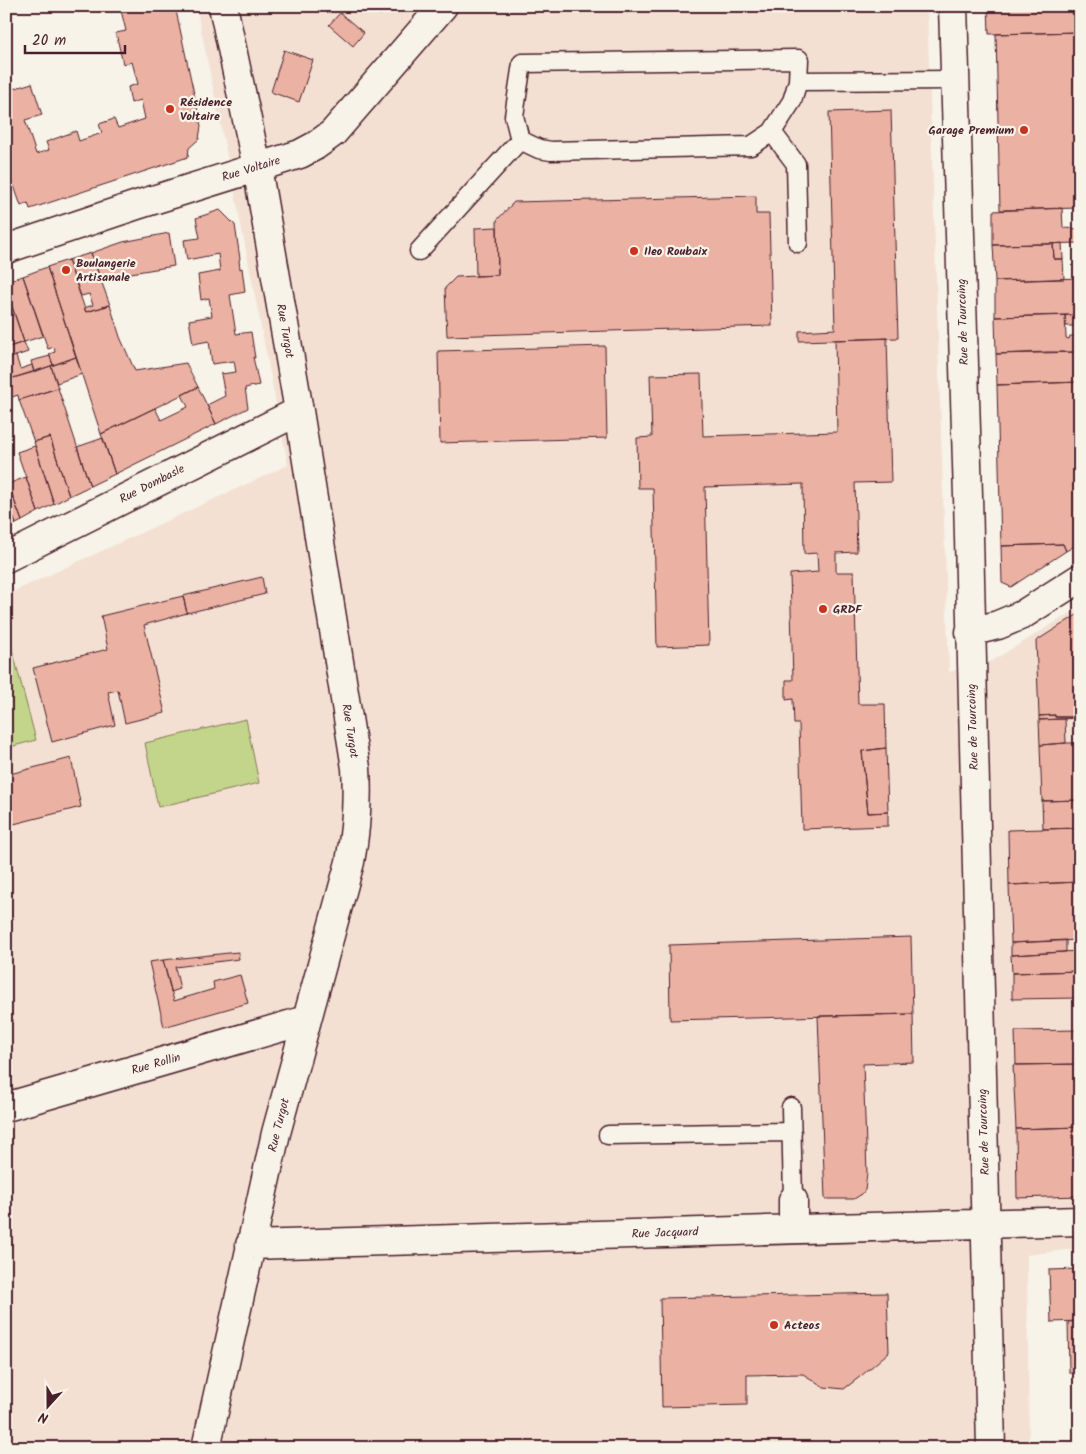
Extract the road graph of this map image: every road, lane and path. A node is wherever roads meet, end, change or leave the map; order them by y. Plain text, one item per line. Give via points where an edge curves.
1 (223, 6) edge
2 (443, 6) edge
3 (954, 6) edge
4 (956, 80) junction
5 (798, 82) junction
6 (772, 132) junction
7 (520, 140) junction
8 (257, 167) junction
9 (798, 243) dead end
10 (6, 249) edge
11 (419, 251) dead end
12 (299, 411) junction
13 (6, 558) edge
14 (1080, 578) edge
15 (970, 632) junction
16 (306, 1020) junction
17 (6, 1107) edge
18 (791, 1107) dead end
19 (792, 1132) junction
20 (608, 1135) dead end
21 (794, 1200) joint
22 (1080, 1221) edge
23 (986, 1223) junction
24 (793, 1229) junction
25 (250, 1245) junction
26 (206, 1448) edge
27 (991, 1448) edge

1 - 8 street, Rue Turgot
2 - 8 street, Rue Voltaire via 333,133 300,154
3 - 4 street, Rue de Tourcoing
4 - 5 lane
4 - 15 street, Rue de Tourcoing
5 - 6 lane via 792,102
5 - 7 lane via 799,59 522,63 514,116
6 - 7 lane via 751,146 551,151
6 - 9 lane via 796,164
7 - 11 lane
8 - 10 street, Rue Voltaire
8 - 12 street, Rue Turgot
12 - 13 street, Rue Dombasle
12 - 16 street, Rue Turgot via 358,792 350,862
14 - 15 street via 1022,615
15 - 23 street, Rue de Tourcoing
16 - 17 street, Rue Rollin
16 - 25 street, Rue Turgot
18 - 19 lane
19 - 20 lane
19 - 21 lane
21 - 24 street
22 - 23 street, Rue Jacquard
23 - 24 street, Rue Jacquard
23 - 27 street, Rue de Tourcoing
24 - 25 street, Rue Jacquard
25 - 26 street, Rue Turgot

